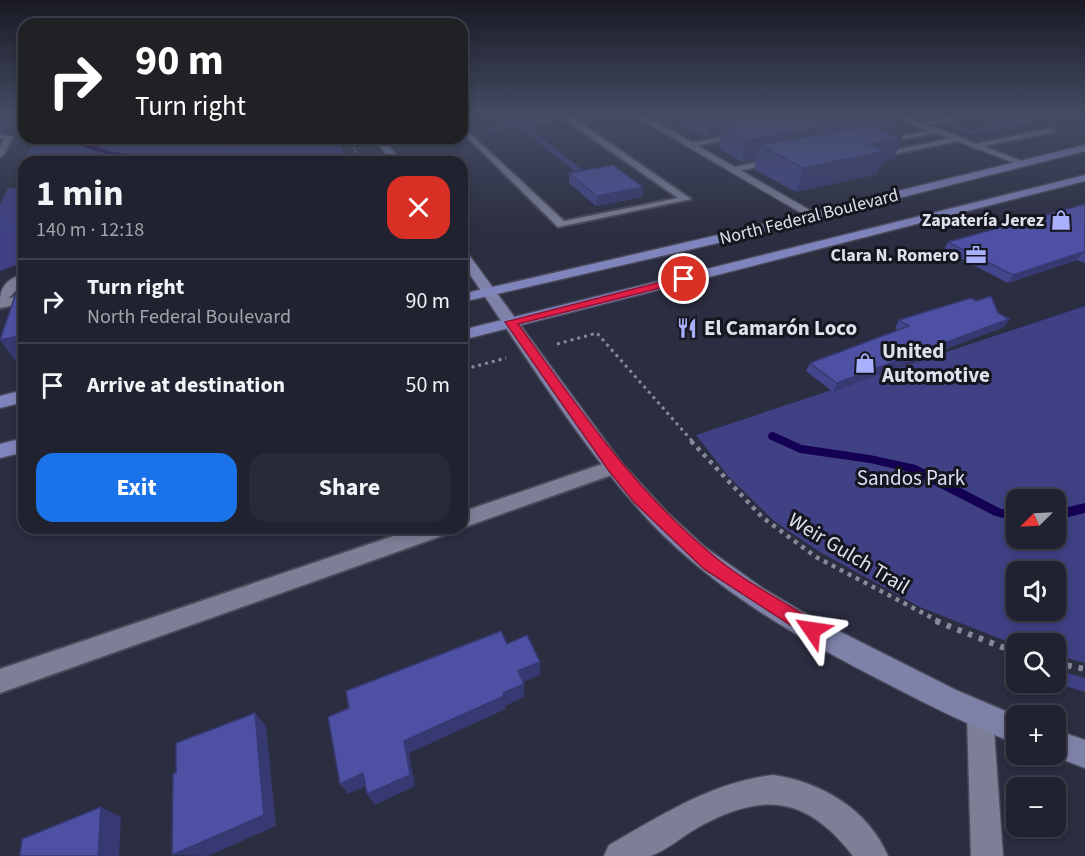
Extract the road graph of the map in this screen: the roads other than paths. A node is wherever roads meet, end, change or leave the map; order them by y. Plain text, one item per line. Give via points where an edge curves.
1 (491, 156) edge
2 (623, 156) edge
3 (709, 156) edge
4 (994, 156) edge
5 (1058, 156) edge
6 (790, 158) edge
7 (732, 169) junction
8 (1035, 176) junction
9 (1085, 178) edge
10 (814, 216) junction
11 (468, 262) edge
12 (18, 283) edge
13 (489, 292) junction
14 (1, 297) edge
15 (468, 297) edge
16 (18, 298) edge
17 (511, 322) junction
18 (468, 333) edge
19 (18, 398) edge
20 (0, 402) edge
21 (18, 446) edge
22 (0, 451) edge
23 (614, 467) junction
24 (468, 518) edge
25 (423, 534) edge
26 (0, 681) edge
27 (980, 716) junction
28 (1006, 726) edge
29 (1066, 747) edge
30 (1085, 754) edge
31 (620, 856) edge
32 (872, 856) edge
33 (987, 856) edge

1 - 2 lane via 562,225 686,199
3 - 7 street
4 - 8 street
5 - 8 main road, North Federal Boulevard
6 - 7 lane
7 - 10 street
8 - 9 main road, North Federal Boulevard
8 - 10 main road, North Federal Boulevard
8 - 17 main road, North Federal Boulevard
10 - 13 main road, North Federal Boulevard
11 - 13 main road
12 - 14 street
13 - 15 main road, North Federal Boulevard
13 - 17 main road
14 - 16 lane
17 - 18 main road, North Federal Boulevard
17 - 23 main road
19 - 20 main road
21 - 22 main road
23 - 24 lane
23 - 27 main road via 675,532 732,578 822,635
25 - 26 lane
27 - 28 main road
27 - 33 street
29 - 30 main road
31 - 32 street via 700,811 749,791 770,788 795,791 825,806 849,826

